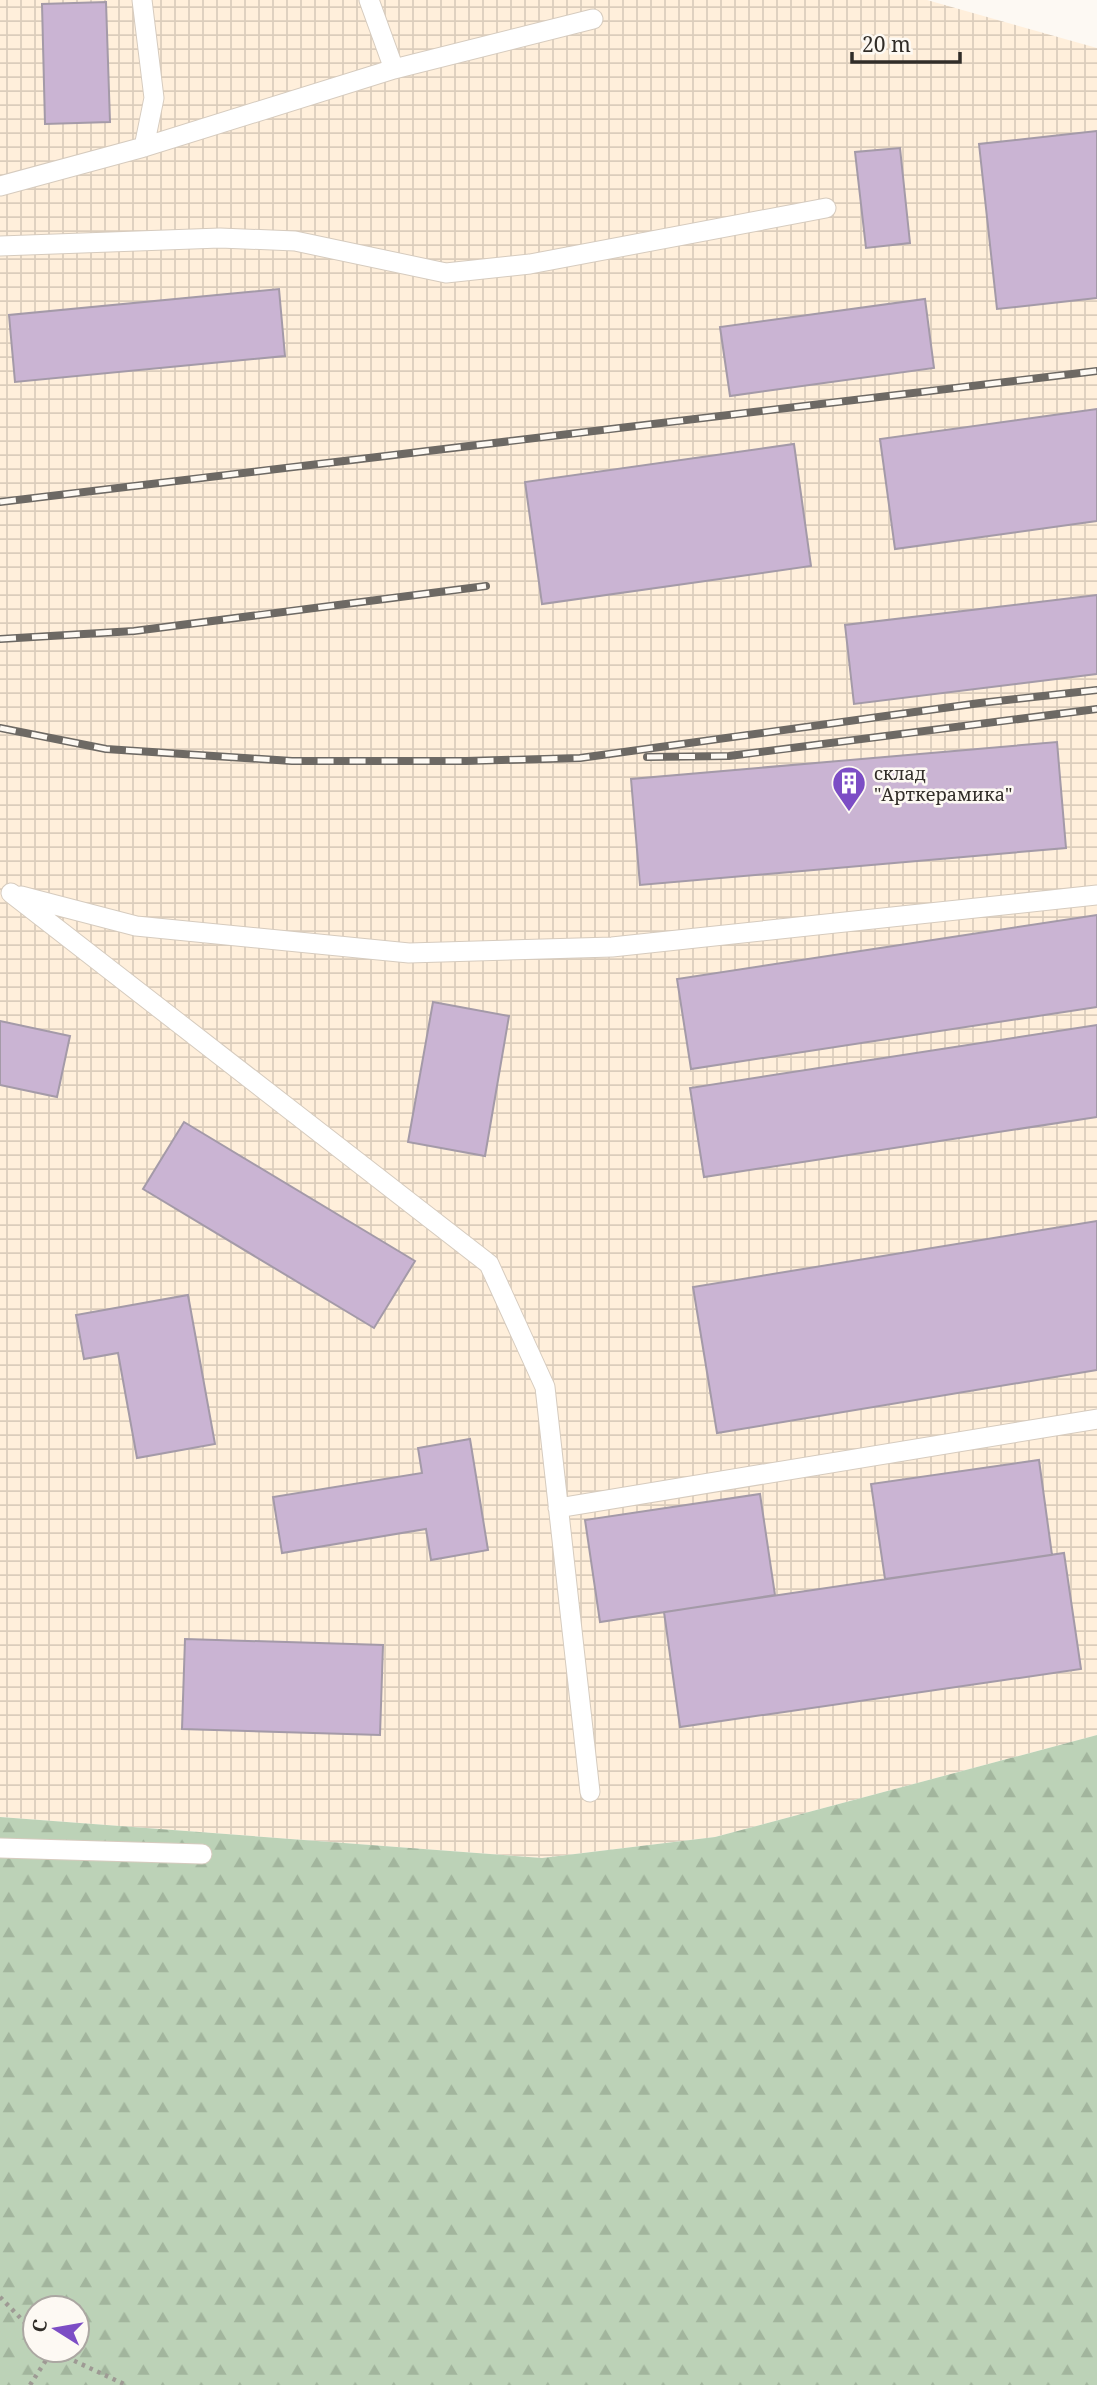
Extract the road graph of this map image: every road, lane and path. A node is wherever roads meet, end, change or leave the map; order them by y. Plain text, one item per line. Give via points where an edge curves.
1 (142, 0) edge
2 (369, 0) edge
3 (593, 19) dead end
4 (394, 69) junction
5 (144, 147) junction
6 (0, 186) edge
7 (826, 208) dead end
8 (0, 246) edge
9 (6, 892) edge
10 (1097, 895) edge
11 (1097, 1419) edge
12 (558, 1508) junction
13 (590, 1792) dead end
14 (0, 1848) edge
15 (202, 1854) dead end
16 (0, 2297) edge
17 (21, 2319) edge
18 (43, 2364) edge
19 (79, 2364) edge
20 (30, 2385) edge
21 (125, 2385) edge

1 - 5 lane via 154,98
2 - 4 lane
3 - 4 lane
4 - 5 lane
5 - 6 lane
7 - 8 lane via 530,264 446,273 295,241 220,237
9 - 10 lane via 136,926 409,953 612,947
9 - 12 lane via 489,1264 545,1387
11 - 12 lane
12 - 13 lane
14 - 15 lane
16 - 17 path
18 - 20 path
19 - 21 path

